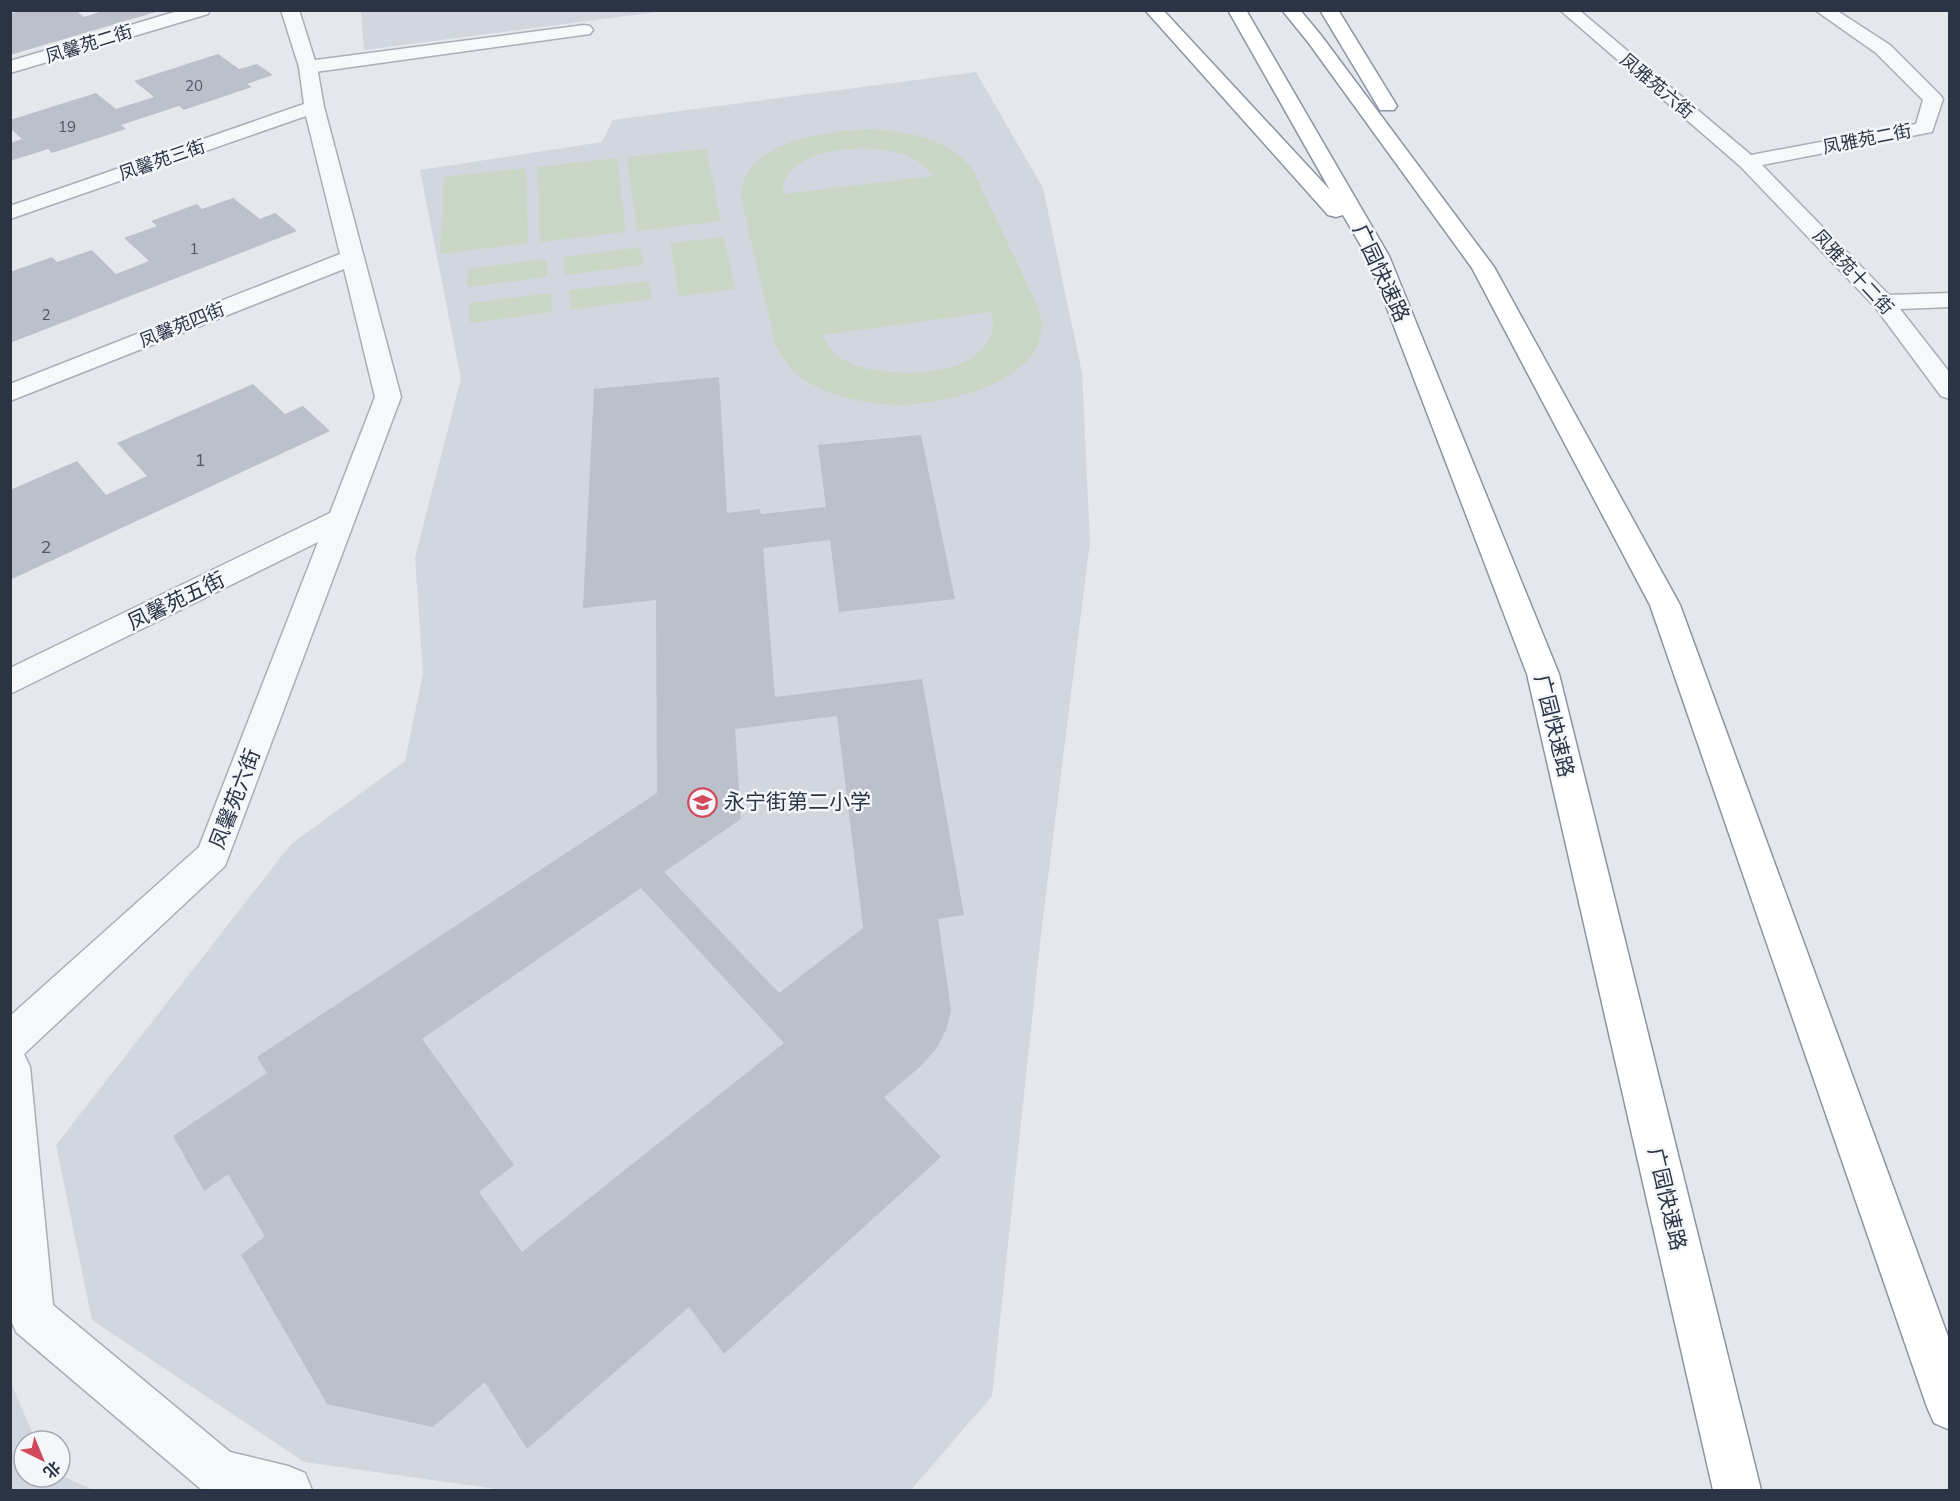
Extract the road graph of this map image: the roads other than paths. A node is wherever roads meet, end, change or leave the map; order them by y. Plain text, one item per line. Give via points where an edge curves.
1 (202, 10) edge
2 (290, 10) edge
3 (1153, 10) edge
4 (1237, 10) edge
5 (1290, 10) edge
6 (1328, 10) edge
7 (1568, 10) edge
8 (1824, 10) edge
9 (584, 30) dead end
10 (308, 67) junction
11 (10, 68) edge
12 (314, 107) junction
13 (1747, 162) junction
14 (10, 213) edge
15 (353, 256) junction
16 (1378, 256) junction
17 (1484, 267) junction
18 (1950, 300) edge
19 (1883, 302) junction
20 (1950, 391) edge
21 (10, 393) edge
22 (341, 519) junction
23 (10, 682) edge
24 (10, 1041) edge
25 (10, 1067) edge
26 (1950, 1407) edge
27 (288, 1491) edge
28 (1737, 1491) edge

1 - 11 street, 凤馨苑二街
2 - 10 street, 凤馨苑六街
3 - 16 highway
4 - 16 highway, 广园快速路
5 - 17 highway
6 - 17 highway
7 - 13 street, 凤雅苑六街
8 - 13 street, 凤雅苑二街 via 1883,49 1933,99 1925,128
9 - 10 street
10 - 12 street, 凤馨苑六街
12 - 14 street, 凤馨苑三街
12 - 15 street, 凤馨苑六街
13 - 19 street, 凤雅苑十二街
15 - 21 street, 凤馨苑四街
15 - 22 street, 凤馨苑六街 via 388,397
16 - 28 highway, 广园快速路 via 1543,674
17 - 26 highway via 1665,605
18 - 19 street
19 - 20 street, 凤雅苑十二街
22 - 23 street, 凤馨苑五街
22 - 24 street, 凤馨苑六街 via 213,856
25 - 27 street via 32,1316 218,1473

